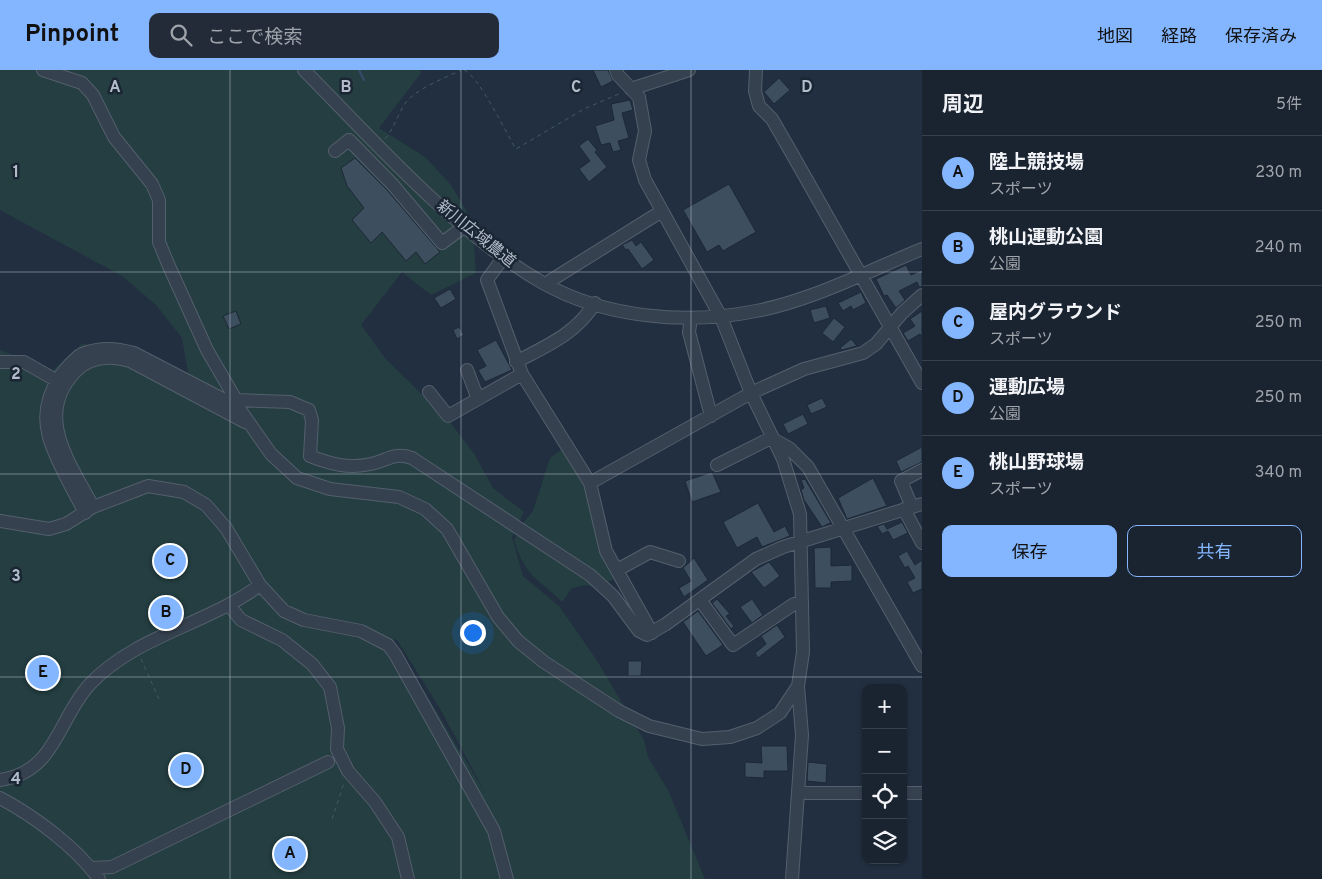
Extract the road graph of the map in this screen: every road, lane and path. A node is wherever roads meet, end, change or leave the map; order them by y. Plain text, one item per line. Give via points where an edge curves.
1 (42, 70) edge
2 (304, 70) edge
3 (461, 70) edge
4 (464, 70) edge
5 (616, 70) edge
6 (756, 70) edge
7 (681, 71) edge
8 (631, 89) junction
9 (379, 146) junction
10 (335, 152) dead end
11 (662, 211) junction
12 (465, 226) junction
13 (922, 249) edge
14 (503, 258) junction
15 (860, 274) junction
16 (545, 284) junction
17 (922, 295) edge
18 (595, 304) junction
19 (720, 317) junction
20 (691, 318) junction
21 (891, 328) junction
22 (0, 362) edge
23 (516, 362) junction
24 (467, 370) dead end
25 (522, 374) junction
26 (60, 382) junction
27 (922, 383) edge
28 (429, 392) dead end
29 (751, 393) junction
30 (478, 399) junction
31 (236, 400) junction
32 (711, 416) junction
33 (249, 425) junction
34 (771, 438) junction
35 (717, 465) dead end
36 (922, 470) edge
37 (590, 483) junction
38 (913, 507) edge
39 (89, 510) junction
40 (0, 521) edge
41 (842, 528) junction
42 (802, 541) junction
43 (922, 543) edge
44 (679, 561) dead end
45 (617, 570) junction
46 (260, 585) junction
47 (700, 600) junction
48 (802, 602) junction
49 (229, 605) junction
50 (652, 632) junction
51 (137, 650) junction
52 (922, 666) edge
53 (798, 686) junction
54 (159, 699) dead end
55 (337, 749) junction
56 (328, 762) junction
57 (348, 771) junction
58 (0, 780) edge
59 (799, 793) junction
60 (862, 793) edge
61 (907, 793) edge
62 (922, 793) edge
63 (0, 798) edge
64 (332, 819) dead end
65 (91, 868) junction
66 (99, 879) edge
67 (408, 879) edge
68 (507, 879) edge
69 (792, 879) edge

1 - 31 street via 82,83 93,95 114,138 152,184 159,200 159,242 207,350
2 - 9 street, 新川広域農道
3 - 9 path via 427,87 405,104 394,128
4 - 8 path via 471,73 483,91 516,149 584,109
5 - 8 street
6 - 15 street via 755,91 759,106 772,119
7 - 8 street
8 - 11 street via 639,97 645,131 638,160
9 - 12 street, 新川広域農道
10 - 12 street via 348,140 393,185 442,243
11 - 16 street
11 - 19 street
12 - 14 street, 新川広域農道
13 - 15 street, 新川広域農道
14 - 16 street, 新川広域農道
14 - 23 street via 487,280
15 - 19 street, 新川広域農道 via 786,303
15 - 21 street
16 - 18 street, 新川広域農道
17 - 21 street
18 - 20 street, 新川広域農道 via 647,315
18 - 23 street via 571,332
19 - 20 street, 新川広域農道
19 - 29 street
20 - 32 street via 688,332
21 - 27 street
21 - 29 street via 863,353 804,369
22 - 26 street via 24,362
23 - 25 street
24 - 30 street
25 - 30 street
25 - 37 street
26 - 33 street via 84,363 115,357 130,361
26 - 39 street via 55,419 57,436
28 - 30 street via 448,416
29 - 32 street
29 - 34 street
31 - 33 street
31 - 50 street via 290,402 309,410 312,420 310,456 328,463 349,466 372,464 399,454 412,458 590,575 613,596 639,631 647,635
32 - 37 street
33 - 53 street via 271,454 297,478 330,489 399,497 425,509 447,529 498,617 518,641 619,711 649,726 702,738 730,737 757,728 780,713
34 - 35 street
34 - 41 street via 789,448 808,467
34 - 42 street via 784,459 792,485 800,514
36 - 38 street via 901,481
37 - 45 street via 606,551
38 - 41 street
38 - 43 street
39 - 40 street via 66,524 49,529
39 - 46 street via 148,486 184,492 206,505 226,528
41 - 42 street
41 - 52 street
42 - 47 street via 756,559
42 - 48 street
44 - 45 street via 650,552
45 - 50 street
46 - 49 street
46 - 68 street via 284,611 304,620 361,631 388,645 494,831
47 - 48 street via 733,646 794,604
47 - 50 street
48 - 53 street via 802,666
49 - 51 street
49 - 55 street via 240,620 282,640 312,664 330,687 338,728
51 - 54 path
51 - 58 street via 103,672 90,685 48,754 30,771
53 - 59 street via 802,735
55 - 56 street
55 - 57 street
56 - 57 street
56 - 65 street via 112,867
57 - 64 path
57 - 67 street via 375,802 398,837
59 - 60 street
59 - 69 street
61 - 62 street
63 - 65 street via 28,814
65 - 66 street

